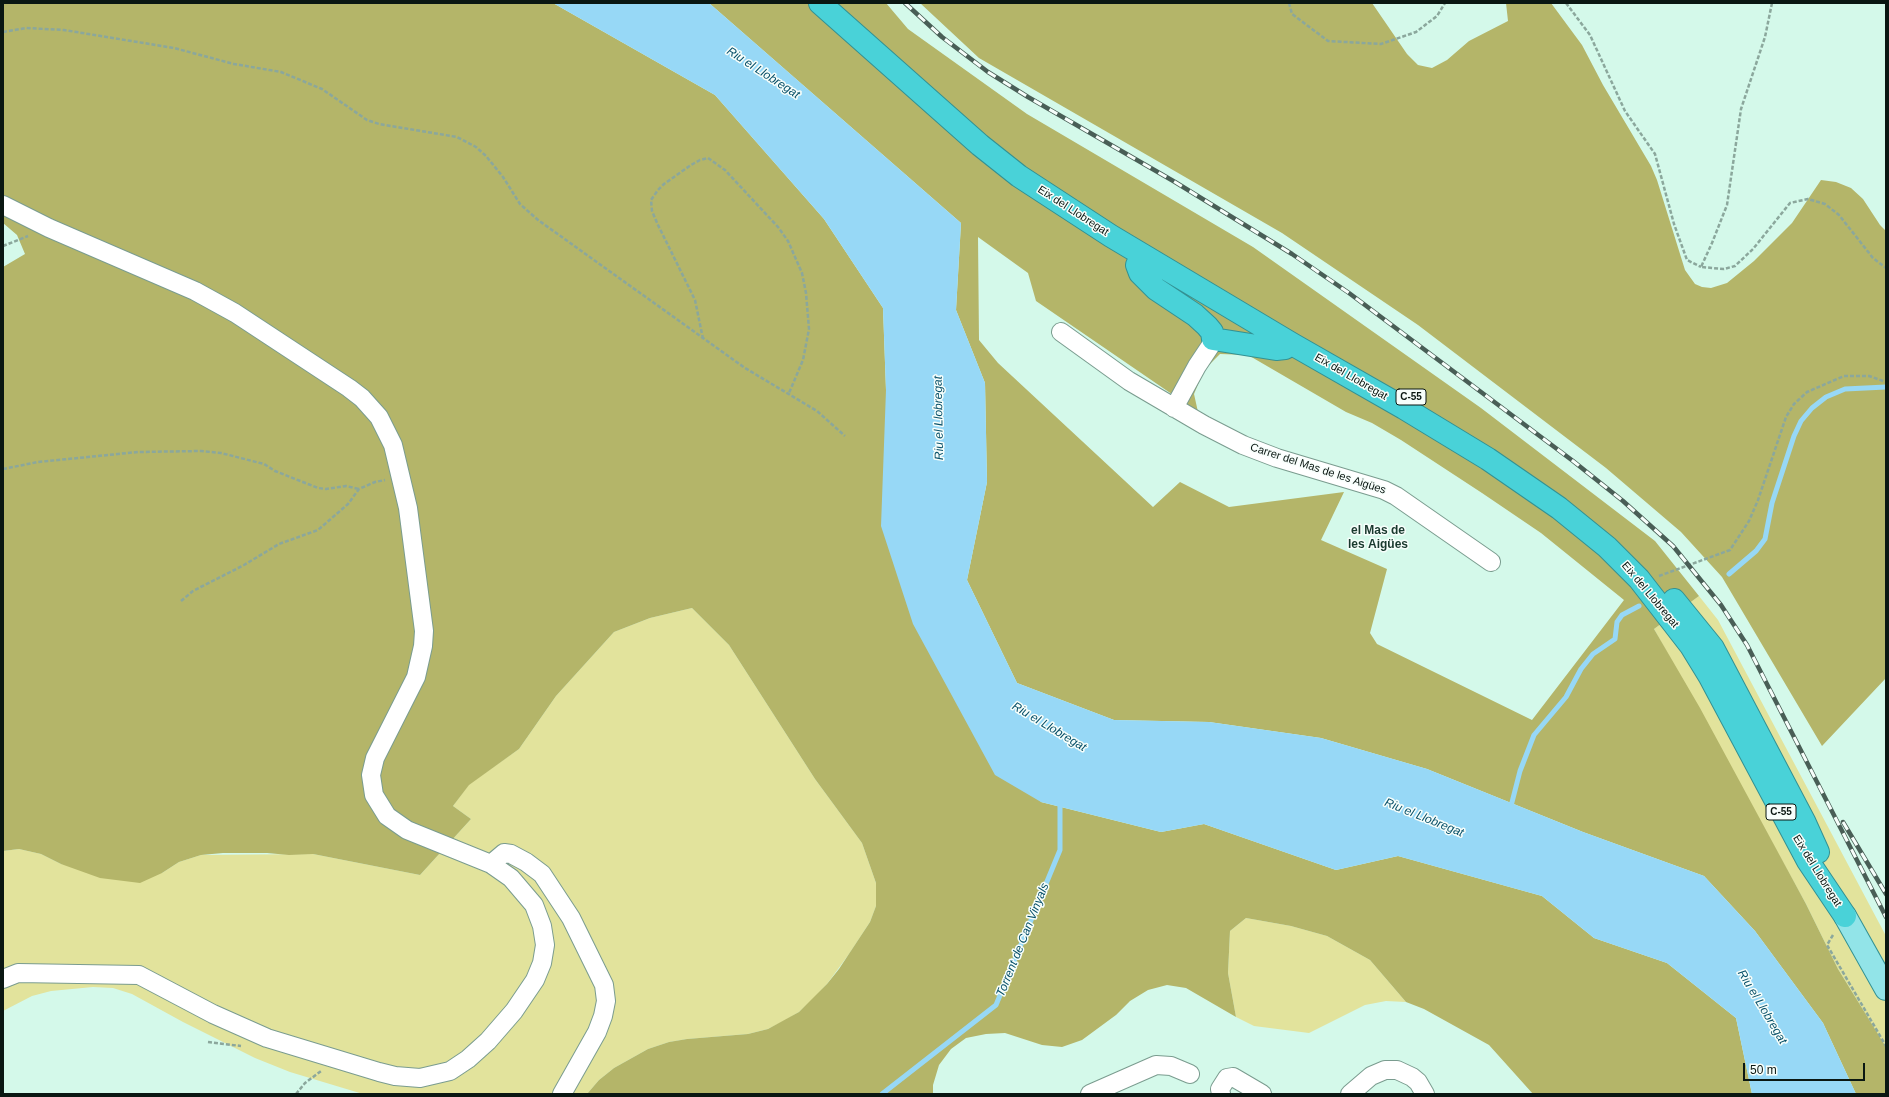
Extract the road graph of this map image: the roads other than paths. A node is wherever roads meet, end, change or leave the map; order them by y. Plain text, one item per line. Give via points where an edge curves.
1 (820, 3) edge
2 (842, 3) edge
3 (3, 205) edge
4 (1142, 256) junction
5 (1061, 332) dead end
6 (1213, 339) junction
7 (1292, 344) junction
8 (1174, 408) junction
9 (1491, 562) dead end
10 (491, 864) junction
11 (1845, 916) junction
12 (3, 979) edge
13 (1886, 989) edge
14 (1190, 1074) dead end
15 (562, 1094) edge
16 (1090, 1094) edge
17 (1221, 1094) edge
18 (1262, 1094) edge
19 (1350, 1094) edge
20 (1425, 1094) edge

1 - 4 highway, Eix del Llobregat / C-55 via 986,150 1019,176
2 - 11 highway, Eix del Llobregat / C-55 via 982,129 1043,176 1196,271 1469,430 1546,481 1591,516 1656,577 1713,648 1804,821
3 - 10 street via 49,228 195,291 235,312 362,398 379,417 393,445 408,508 420,590 424,646 416,677 375,758 371,775 372,788 378,804 396,823
4 - 6 highway via 1137,265 1140,273 1156,289 1195,315 1212,332
4 - 7 highway, Eix del Llobregat / C-55
5 - 8 street, Carrer del Mas de les Aigües via 1129,381
6 - 7 highway via 1276,349 1286,348
6 - 8 street
7 - 11 highway, Eix del Llobregat / C-55 via 1488,459 1546,499 1607,547 1639,579 1691,646 1710,677 1808,861
8 - 9 street, Carrer del Mas de les Aigües via 1250,448 1384,490
10 - 12 street via 511,878 528,896 539,915 544,936 544,954 539,972 514,1011 479,1051 459,1066 441,1074 420,1078 395,1076 338,1061 254,1033 139,975 18,973
10 - 15 street via 504,853 511,854 542,874 571,918 604,985 606,1001 597,1032
11 - 13 main road, Eix del Llobregat / C-55
14 - 16 street via 1171,1066 1156,1065
17 - 18 street via 1220,1089 1227,1078 1233,1077
19 - 20 street via 1372,1076 1385,1070 1397,1070 1412,1077

